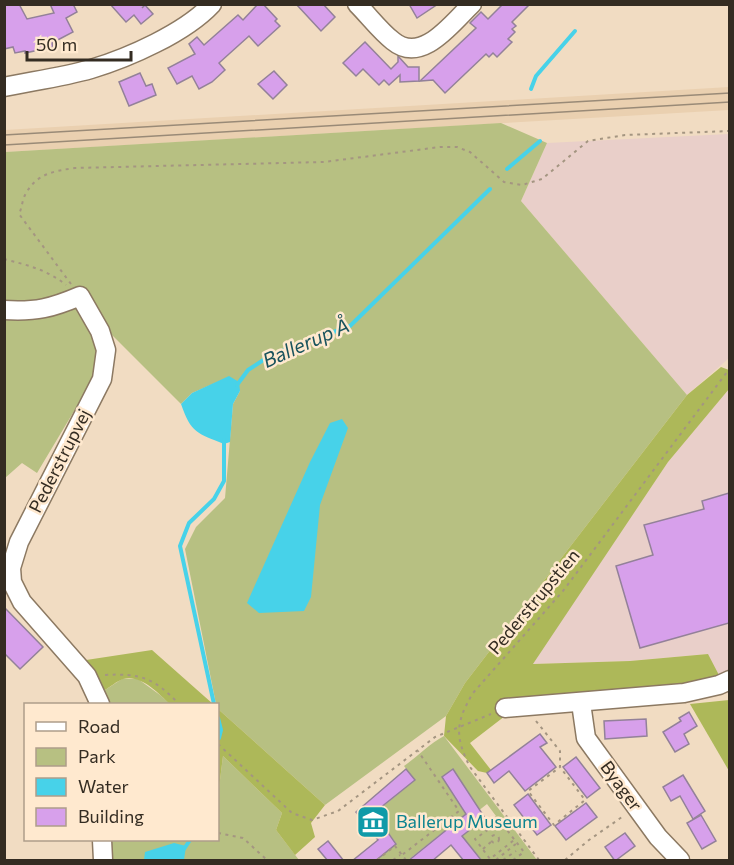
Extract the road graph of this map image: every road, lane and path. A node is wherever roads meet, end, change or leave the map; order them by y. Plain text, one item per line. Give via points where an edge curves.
1 (212, 4) edge
2 (357, 4) edge
3 (472, 4) edge
4 (4, 87) edge
5 (729, 131) edge
6 (4, 259) edge
7 (80, 296) junction
8 (4, 310) edge
9 (729, 368) edge
10 (8, 583) edge
11 (87, 676) junction
12 (729, 680) edge
13 (99, 703) edge
14 (177, 703) edge
15 (581, 703) junction
16 (505, 708) joint
17 (534, 719) dead end
18 (457, 727) junction
19 (219, 745) edge
20 (418, 751) junction
21 (560, 767) junction
22 (636, 808) junction
23 (488, 830) junction
24 (219, 833) edge
25 (493, 836) junction
26 (514, 840) junction
27 (102, 841) edge
28 (492, 842) junction
29 (498, 842) junction
30 (518, 843) junction
31 (513, 847) junction
32 (482, 849) junction
33 (503, 849) junction
34 (516, 851) junction
35 (401, 854) junction
36 (519, 856) junction
37 (103, 861) edge
38 (267, 861) edge
39 (377, 861) edge
40 (393, 861) edge
41 (406, 861) edge
42 (496, 861) edge
43 (503, 861) edge
44 (513, 861) edge
45 (539, 861) edge
46 (565, 861) edge
47 (680, 861) edge

1 - 4 street via 181,29 91,69
2 - 3 street via 393,42 415,50 429,44
5 - 7 path via 625,135 588,141 542,179 522,185 504,182 470,152 457,147 324,162 75,168 48,172 24,196 18,214
6 - 7 path via 57,277
7 - 8 street via 29,312
7 - 10 street, Pederstrupvej via 106,350 102,379 19,542
9 - 18 path, Pederstrupstien via 563,591 473,693
10 - 11 street, Pederstrupvej
11 - 13 street, Pederstrupvej
11 - 14 path via 129,674 147,678
12 - 15 street via 684,693
15 - 16 street
15 - 22 street, Byager via 586,738
16 - 18 path
17 - 21 path via 560,752
18 - 20 path via 435,737
18 - 45 path via 470,767
19 - 20 path via 292,813 312,820 338,811
20 - 35 path via 459,811
21 - 21 path via 528,791 554,825 585,800
22 - 46 path
22 - 47 street, Byager
23 - 25 path
23 - 26 path via 500,821
23 - 32 path via 475,839
24 - 38 path via 243,838
25 - 28 path
25 - 29 path via 499,836
26 - 30 path
26 - 33 path
27 - 37 street
28 - 29 path
28 - 32 path
29 - 33 path
30 - 31 path
30 - 36 path via 524,852
31 - 34 path
31 - 42 path
32 - 33 path via 490,858
34 - 36 path
34 - 43 path
35 - 39 path via 395,846
35 - 40 path
35 - 41 path
36 - 44 path

